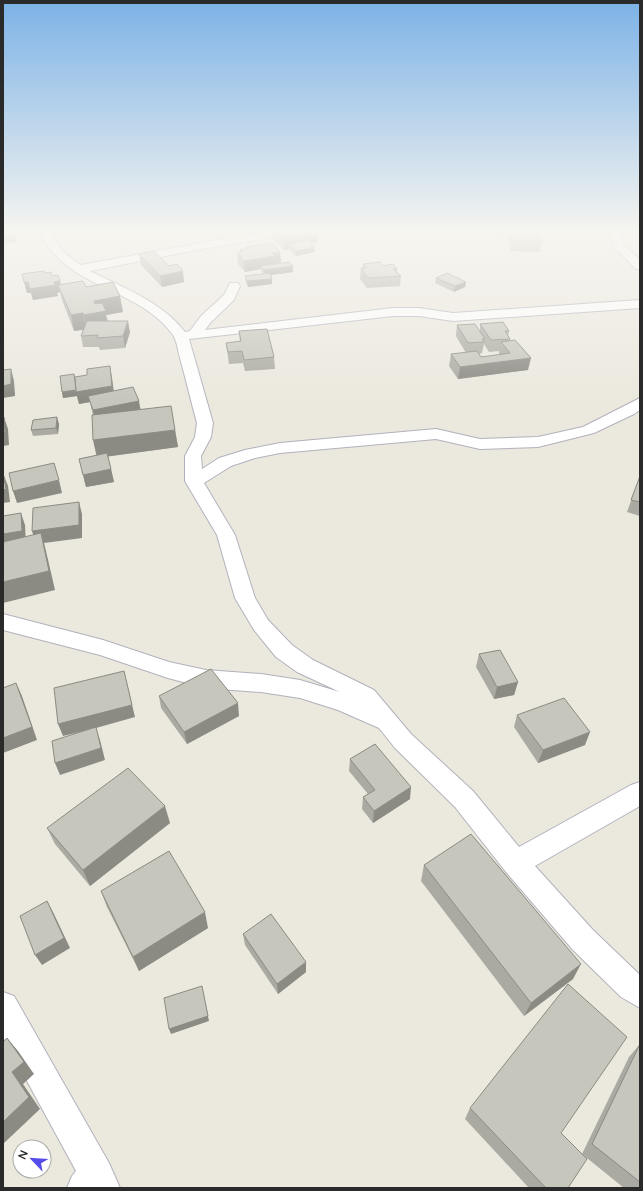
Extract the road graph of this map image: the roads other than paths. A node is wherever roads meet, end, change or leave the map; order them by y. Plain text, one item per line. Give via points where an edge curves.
1 (115, 288) edge
2 (233, 288) edge
3 (640, 304) edge
4 (188, 336) junction
5 (640, 404) edge
6 (194, 481) junction
7 (3, 622) edge
8 (387, 721) junction
9 (640, 793) edge
10 (515, 864) junction
11 (640, 993) edge
12 (3, 1007) edge
13 (95, 1184) edge

1 - 4 street via 143,302
2 - 4 street via 230,297
3 - 4 street via 453,317 419,312 393,312 306,320
4 - 6 street via 205,423 203,437 194,456
5 - 6 street via 588,430 538,442 480,444 436,434 280,448 225,462
6 - 8 street via 226,535 245,598 261,625 284,651 305,666 366,696
7 - 8 street via 103,648 168,670 206,678 300,688
8 - 10 street via 402,742 464,798
9 - 10 street
10 - 11 street via 583,940
12 - 13 street

